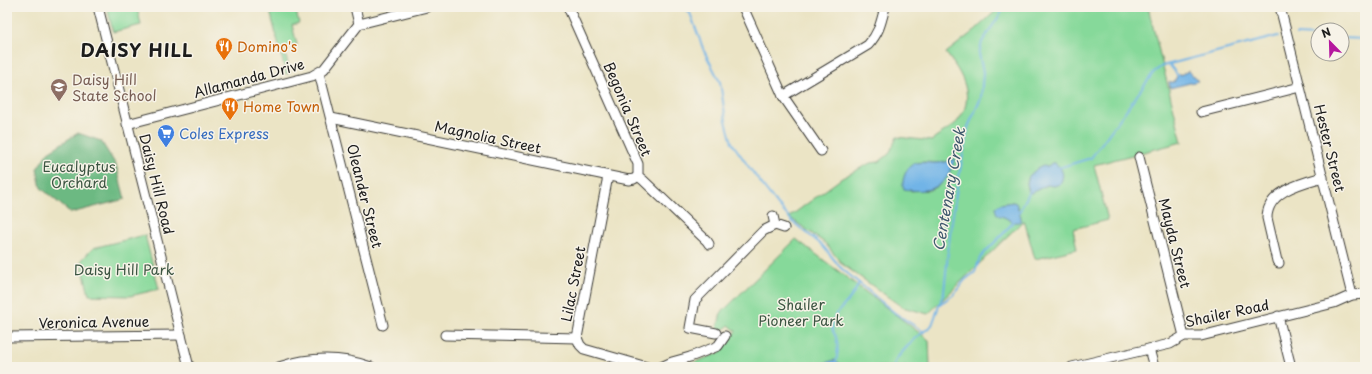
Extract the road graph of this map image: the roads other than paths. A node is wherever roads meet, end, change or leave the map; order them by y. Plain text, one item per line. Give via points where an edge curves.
1 (98, 7) edge
2 (355, 7) edge
3 (428, 7) edge
4 (568, 7) edge
5 (743, 7) edge
6 (884, 7) edge
7 (1280, 7) edge
8 (359, 24) junction
9 (319, 73) junction
10 (1300, 87) junction
11 (783, 96) junction
12 (1201, 112) dead end
13 (331, 118) junction
14 (127, 124) junction
15 (821, 151) dead end
16 (1139, 157) dead end
17 (608, 176) junction
18 (638, 176) junction
19 (1323, 178) junction
20 (784, 228) dead end
21 (709, 244) dead end
22 (1280, 263) dead end
23 (1365, 294) edge
24 (1352, 295) junction
25 (1278, 316) junction
26 (383, 326) dead end
27 (716, 333) dead end
28 (445, 335) dead end
29 (181, 336) junction
30 (725, 336) dead end
31 (1184, 336) junction
32 (7, 337) edge
33 (577, 338) junction
34 (1149, 349) junction
35 (189, 367) edge
36 (279, 367) edge
37 (303, 367) edge
38 (348, 367) edge
39 (371, 367) edge
40 (647, 367) edge
41 (661, 367) edge
42 (1072, 367) edge
43 (1154, 367) edge
44 (1291, 367) edge

1 - 14 street, Daisy Hill Road
2 - 8 street
3 - 8 street
4 - 18 street, Begonia Street via 638,164
5 - 11 street
6 - 11 street via 876,37 868,45
7 - 10 street, Hester Street
8 - 9 street, Allamanda Drive
9 - 13 street, Oleander Street
9 - 14 street, Allamanda Drive
10 - 12 street
10 - 19 street, Hester Street
11 - 15 street
13 - 17 street, Magnolia Street
13 - 26 street, Oleander Street
14 - 29 street, Daisy Hill Road
16 - 31 street, Mayda Street
17 - 18 street, Magnolia Street via 629,180
17 - 33 street, Lilac Street
18 - 21 street, Begonia Street
19 - 22 street via 1289,188 1270,204 1267,218 1277,261
19 - 24 street, Hester Street
20 - 27 street via 774,221 695,300 690,328
23 - 24 street, Shailer Road
24 - 25 street, Shailer Road via 1334,303
25 - 31 street, Shailer Road via 1201,336
25 - 44 street
28 - 33 street, Lilac Street
29 - 32 street, Veronica Avenue
29 - 35 street, Daisy Hill Road
30 - 41 street via 718,346
31 - 34 street, Shailer Road via 1170,344
33 - 40 street via 584,349
34 - 42 street, Shailer Road
34 - 43 street
36 - 39 street via 313,359 343,360
37 - 38 street

